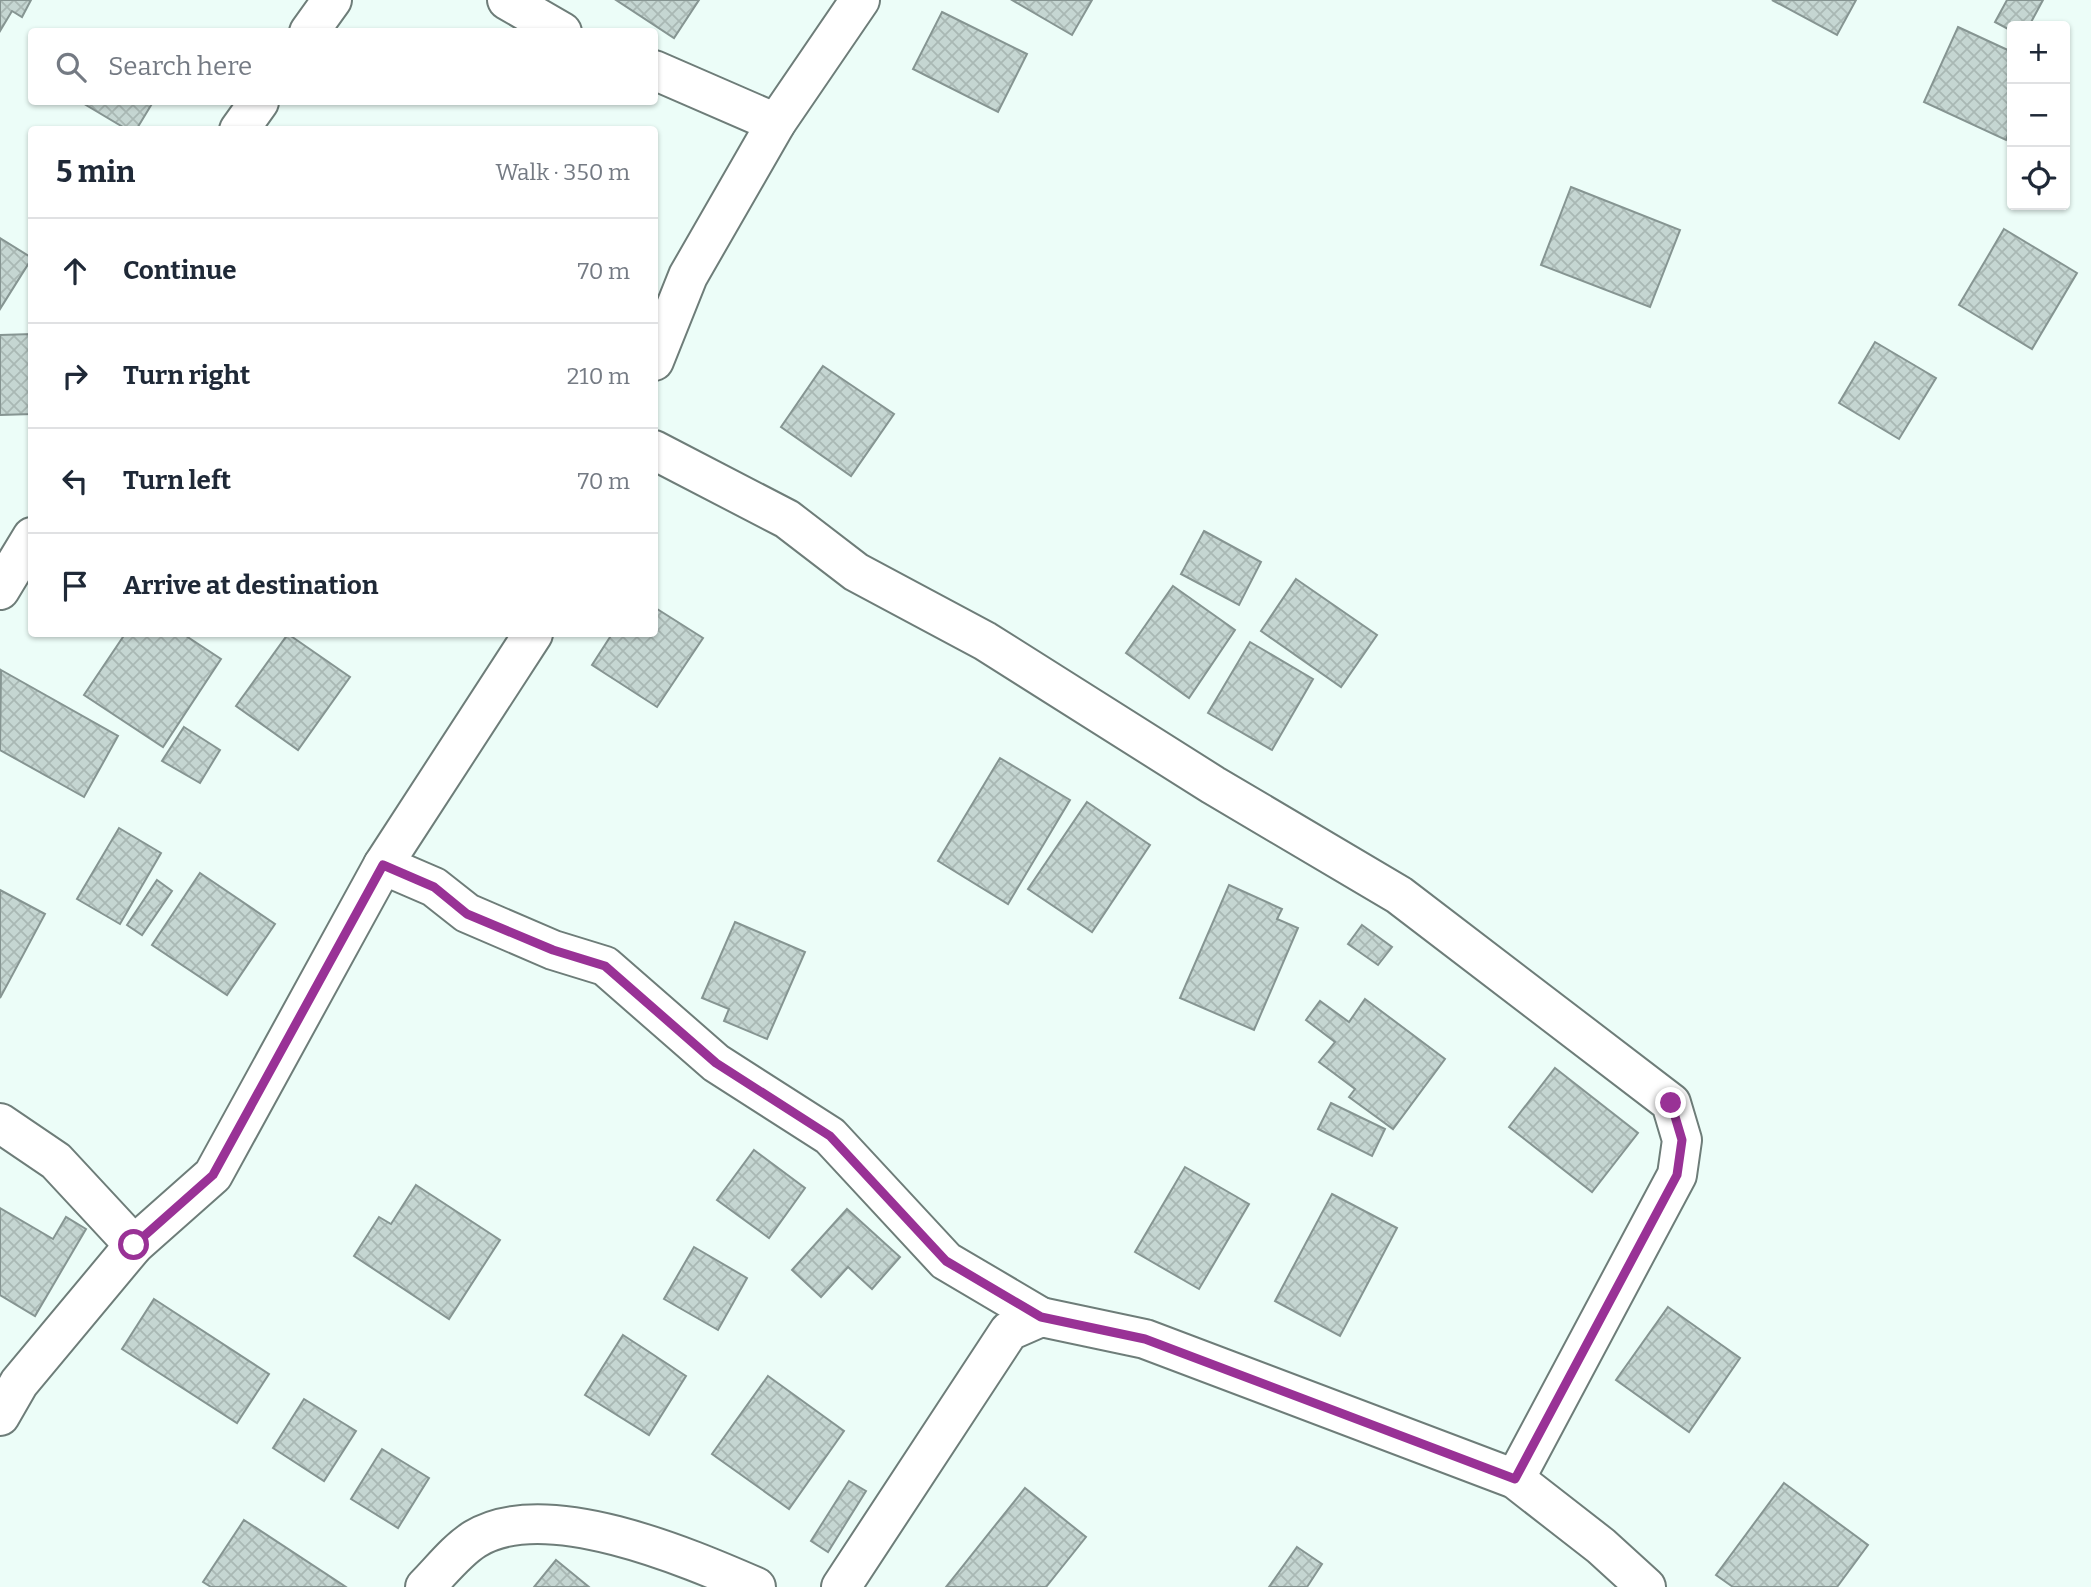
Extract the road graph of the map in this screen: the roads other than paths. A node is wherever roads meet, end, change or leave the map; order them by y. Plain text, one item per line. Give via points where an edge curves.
1 (332, 0) edge
2 (507, 0) edge
3 (860, 0) edge
4 (312, 28) edge
5 (555, 28) edge
6 (658, 72) edge
7 (257, 105) edge
8 (776, 123) junction
9 (242, 126) edge
10 (658, 351) edge
11 (658, 452) edge
12 (28, 544) edge
13 (0, 590) edge
14 (531, 637) edge
15 (383, 865) junction
16 (0, 1123) edge
17 (134, 1245) junction
18 (1041, 1317) junction
19 (0, 1416) edge
20 (1515, 1479) junction
21 (425, 1587) edge
22 (756, 1587) edge
23 (841, 1587) edge
24 (1646, 1587) edge

1 - 4 street
2 - 5 street
3 - 8 street
6 - 8 street
7 - 9 street
8 - 10 street via 688,276
11 - 20 street via 788,519 856,572 985,641 1213,785 1399,895 1671,1103 1682,1140 1677,1175
12 - 13 street
14 - 15 street
15 - 17 street via 213,1175
15 - 18 street via 434,887 467,914 605,966 716,1063 830,1136 946,1261
16 - 17 street via 56,1161
17 - 19 street via 19,1383
18 - 20 street via 1145,1339
18 - 23 street via 1009,1331
20 - 24 street
21 - 22 street via 475,1539 523,1522 569,1525 674,1554

